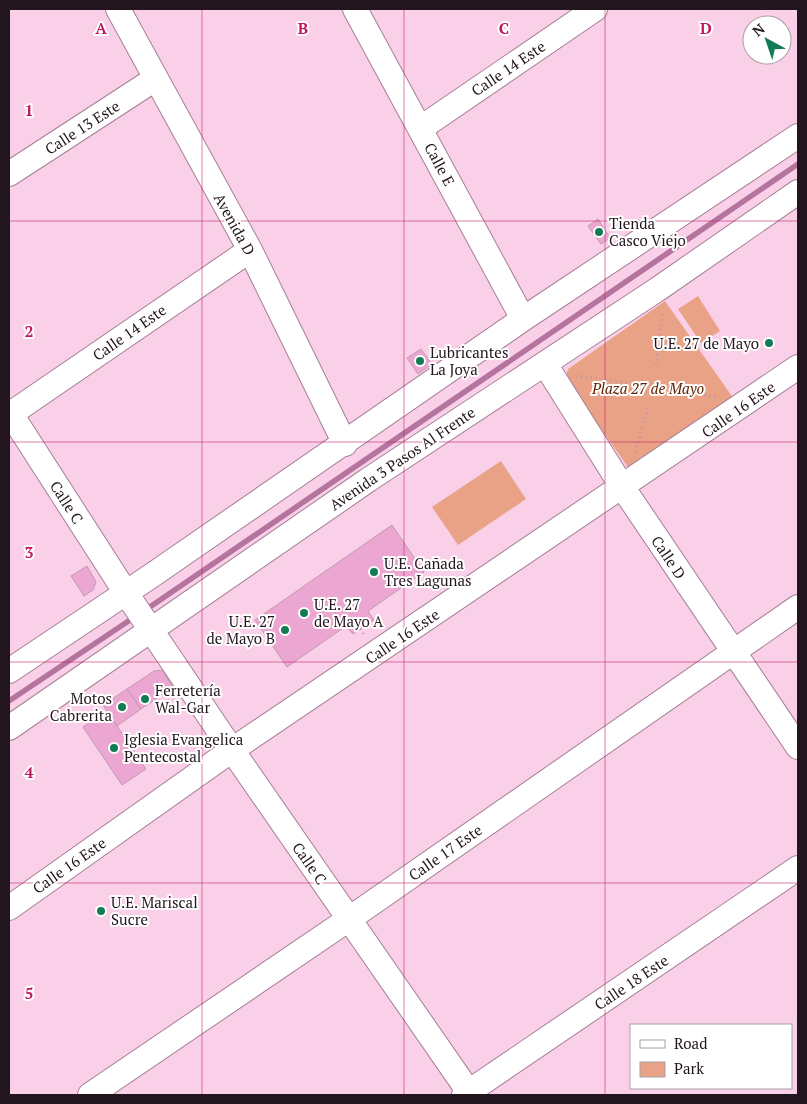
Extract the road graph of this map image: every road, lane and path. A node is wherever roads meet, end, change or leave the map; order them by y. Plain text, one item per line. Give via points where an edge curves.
1 (118, 9) edge
2 (355, 9) edge
3 (595, 9) edge
4 (155, 79) junction
5 (421, 128) junction
6 (798, 136) edge
7 (9, 174) edge
8 (798, 192) edge
9 (250, 250) junction
10 (658, 289) junction
11 (522, 319) junction
12 (545, 364) junction
13 (656, 365) dead end
14 (798, 368) edge
15 (575, 376) dead end
16 (628, 383) dead end
17 (670, 388) dead end
18 (648, 406) dead end
19 (740, 407) junction
20 (9, 413) edge
21 (344, 444) junction
22 (623, 488) junction
23 (130, 598) junction
24 (798, 607) edge
25 (149, 626) junction
26 (733, 652) junction
27 (9, 671) edge
28 (9, 728) edge
29 (798, 747) edge
30 (232, 750) junction
31 (798, 868) edge
32 (9, 908) edge
33 (349, 919) junction
34 (468, 1094) edge
35 (90, 1095) edge

1 - 4 street, Avenida D
2 - 5 street, Calle E
3 - 5 street, Calle 14 Este
4 - 7 street, Calle 13 Este
4 - 9 street, Avenida D
5 - 11 street, Calle E
6 - 11 street
8 - 10 street, Avenida 3 Pasos Al Frente
9 - 20 street, Calle 14 Este
9 - 21 street, Avenida D
10 - 12 street, Avenida 3 Pasos Al Frente
10 - 13 path via 665,301
11 - 21 street
12 - 22 street, Calle D
12 - 25 street, Avenida 3 Pasos Al Frente
14 - 19 street, Calle 16 Este
15 - 16 path
17 - 19 path via 736,402
18 - 22 path
19 - 22 street, Calle 16 Este
20 - 23 street, Calle C
21 - 23 street
22 - 26 street, Calle D
22 - 30 street, Calle 16 Este
23 - 25 street, Calle C
23 - 27 street
24 - 26 street, Calle 17 Este
25 - 28 street, Avenida 3 Pasos Al Frente
25 - 30 street, Calle C
26 - 29 street, Calle D
26 - 33 street, Calle 17 Este
30 - 32 street, Calle 16 Este
30 - 33 street, Calle C
31 - 34 street, Calle 18 Este
33 - 34 street, Calle C
33 - 35 street, Calle 17 Este

